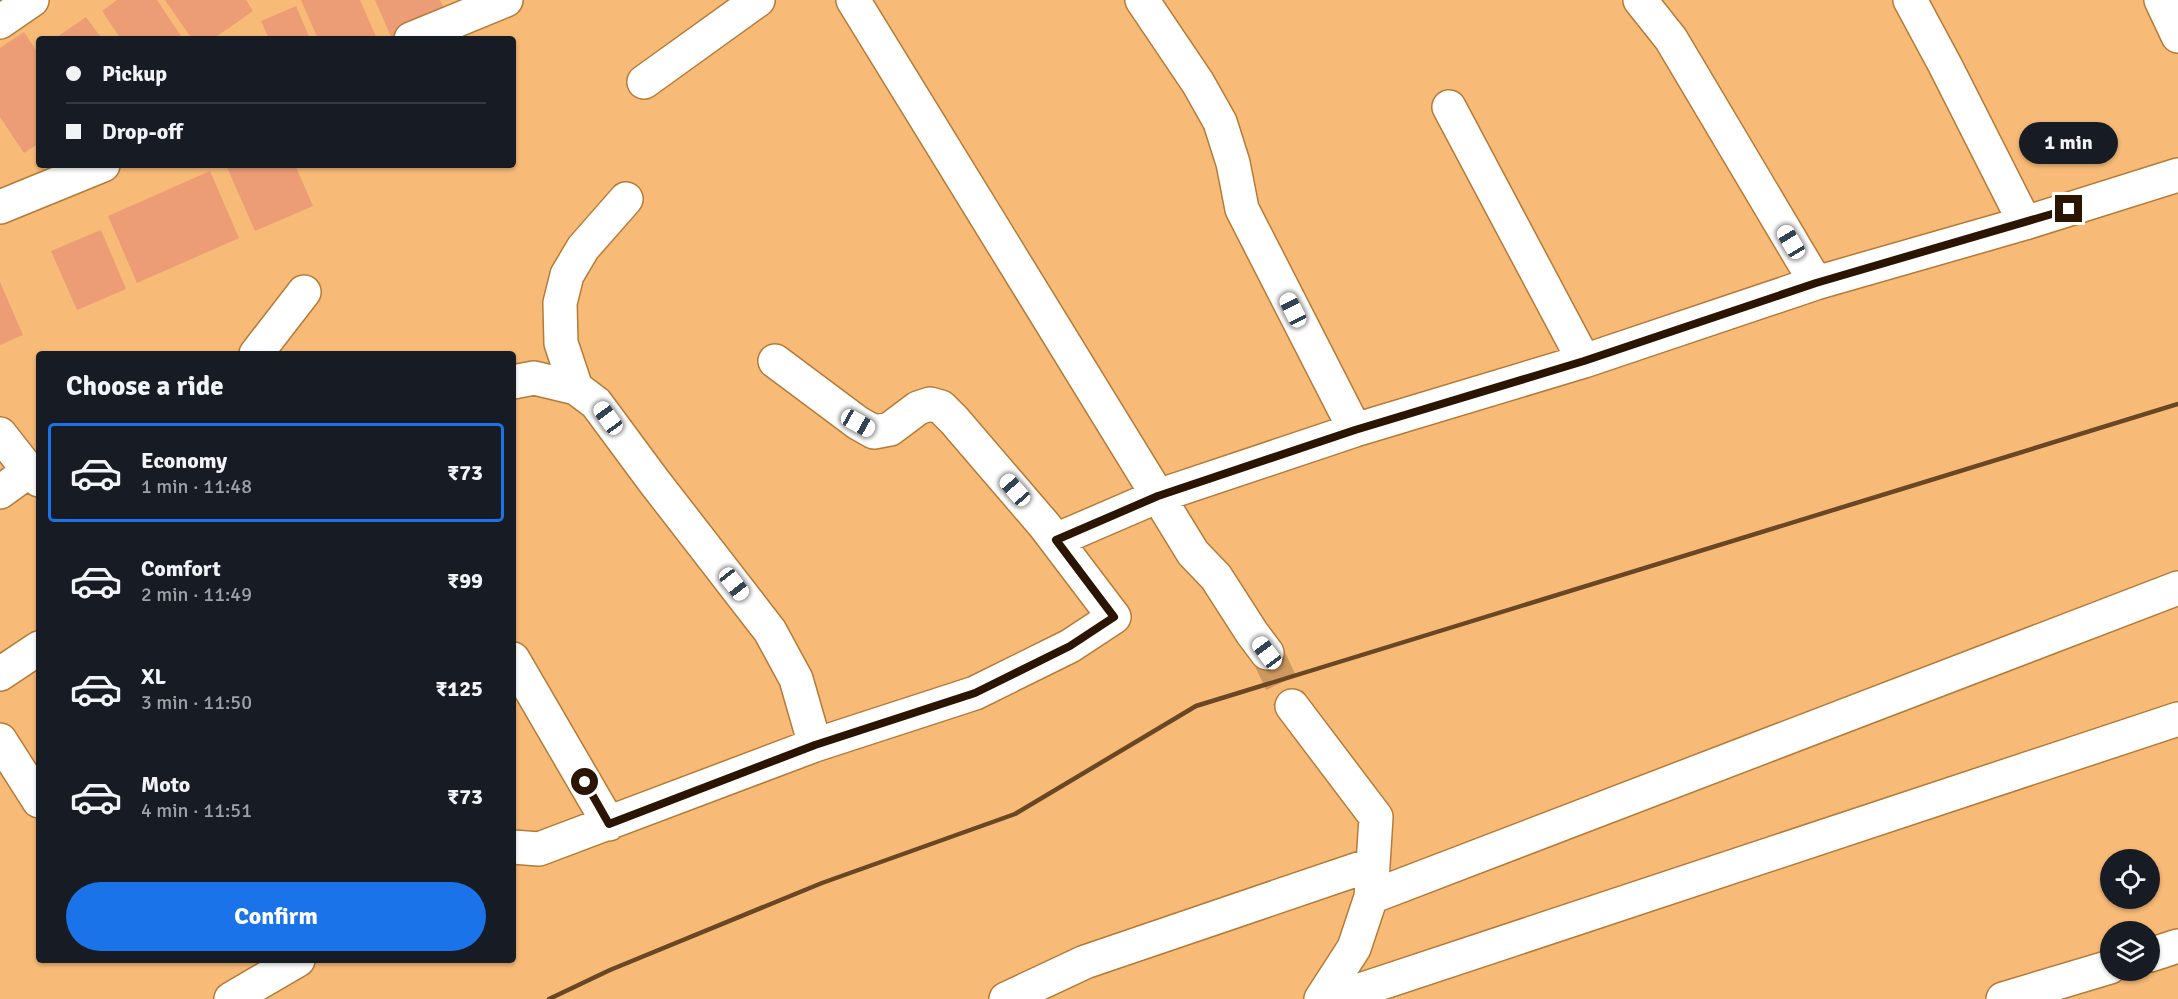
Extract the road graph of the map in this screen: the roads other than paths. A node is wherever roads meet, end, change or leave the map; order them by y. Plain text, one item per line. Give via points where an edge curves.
1 (32, 0) edge
2 (506, 0) edge
3 (758, 0) edge
4 (853, 0) edge
5 (1142, 0) edge
6 (1640, 0) edge
7 (1910, 0) edge
8 (2160, 0) edge
9 (0, 22) edge
10 (418, 36) edge
11 (2178, 36) edge
12 (644, 82) dead end
13 (1449, 108) dead end
14 (96, 168) edge
15 (2178, 175) edge
16 (626, 199) dead end
17 (0, 207) edge
18 (2025, 223) junction
19 (1816, 283) junction
20 (304, 292) dead end
21 (258, 351) edge
22 (776, 361) dead end
23 (1584, 361) junction
24 (516, 381) edge
25 (576, 388) junction
26 (1355, 430) junction
27 (0, 434) edge
28 (34, 475) edge
29 (0, 492) edge
30 (1158, 496) junction
31 (1056, 540) junction
32 (2178, 588) edge
33 (36, 650) edge
34 (1267, 653) tunnel mouth
35 (516, 664) edge
36 (0, 674) edge
37 (1292, 706) tunnel mouth
38 (2178, 719) edge
39 (0, 740) edge
40 (815, 745) junction
41 (36, 796) edge
42 (609, 824) junction
43 (516, 847) edge
44 (1373, 864) junction
45 (1371, 897) junction
46 (2178, 946) edge
47 (2160, 952) edge
48 (293, 963) edge
49 (2100, 970) edge
50 (231, 999) edge
51 (1006, 999) edge
52 (1321, 999) edge
53 (1333, 999) edge
54 (2003, 999) edge

1 - 9 street
2 - 10 street
3 - 12 street
4 - 30 street
5 - 26 street via 1220,122 1242,209
6 - 19 street via 1671,39
7 - 18 street
8 - 11 street
13 - 23 street
14 - 17 street
15 - 18 street
16 - 25 street via 583,248 567,275 560,303 561,343
18 - 19 street
19 - 23 street
20 - 21 street
22 - 31 street via 874,432 890,429 918,408 930,404 941,407
23 - 26 street
24 - 25 street via 534,378
25 - 40 street via 596,403 771,631 795,679
26 - 30 street
27 - 28 street
28 - 29 street
30 - 31 street
30 - 34 street via 1193,553 1216,577
31 - 40 street via 1114,617 1070,646 975,693
32 - 45 street
33 - 36 street
35 - 42 street
37 - 44 street via 1376,817
38 - 53 street
39 - 41 street
40 - 42 street
42 - 43 street via 539,849
44 - 45 street
44 - 51 street via 1085,962
45 - 52 street via 1354,948
46 - 47 street
48 - 50 street
49 - 54 street

